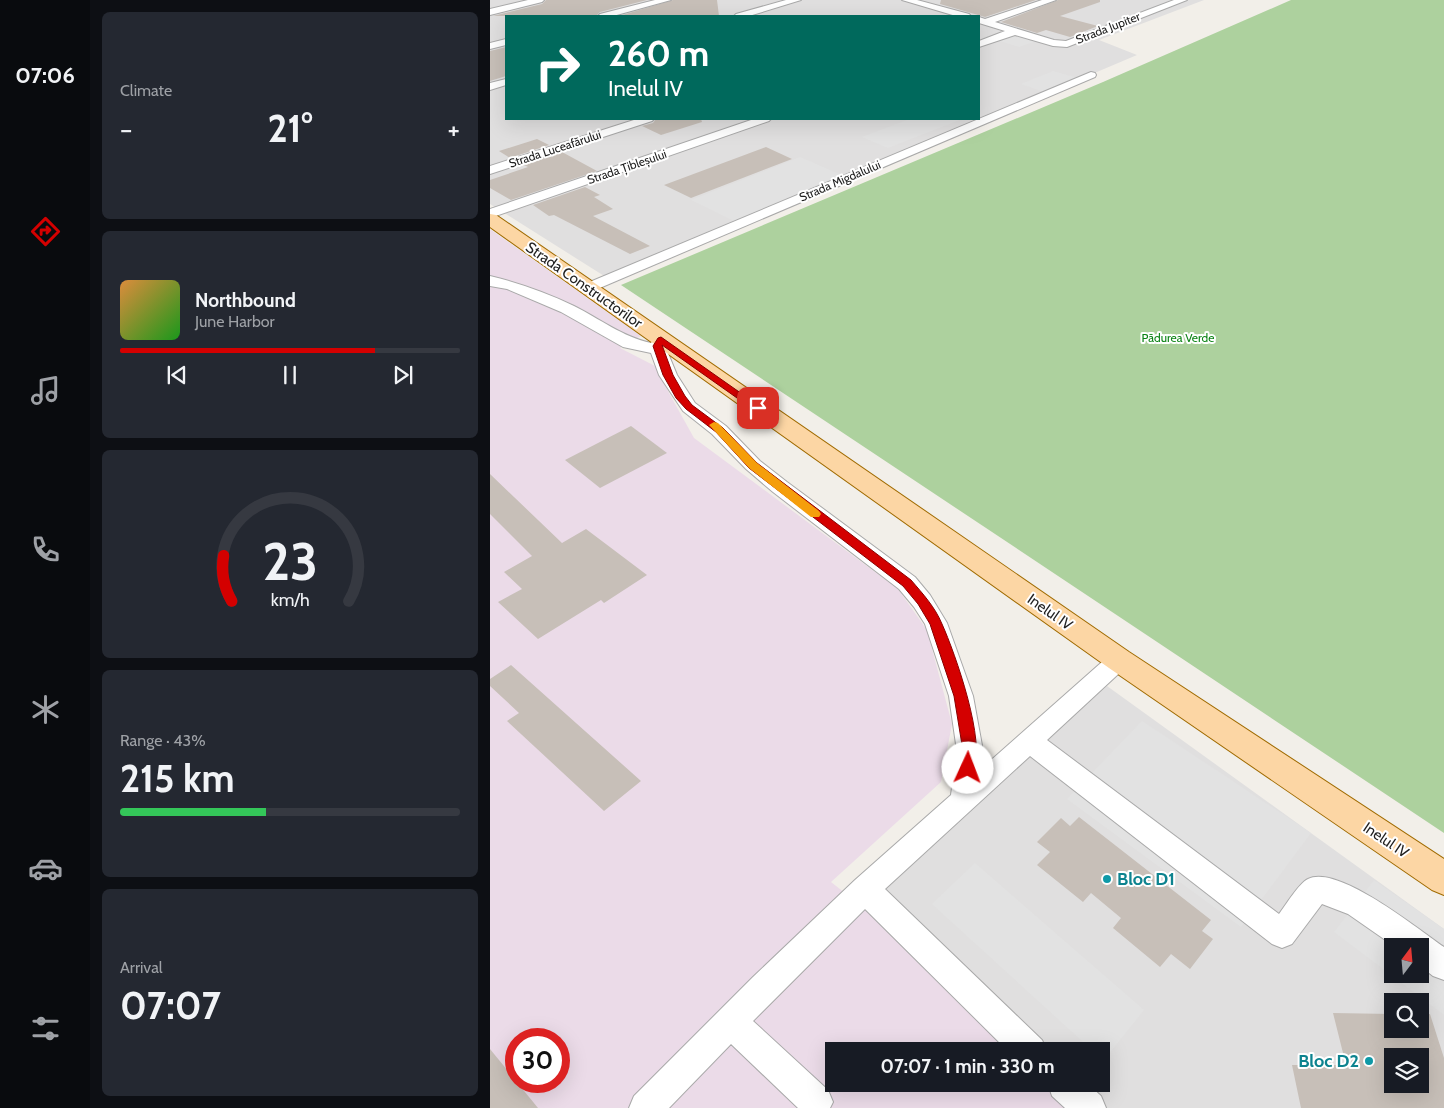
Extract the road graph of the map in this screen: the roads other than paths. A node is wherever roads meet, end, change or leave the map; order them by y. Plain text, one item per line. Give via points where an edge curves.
1 (539, 0) edge
2 (666, 0) edge
3 (796, 0) edge
4 (907, 0) edge
5 (941, 0) edge
6 (1051, 0) edge
7 (1182, 0) edge
8 (925, 5) junction
9 (490, 12) edge
10 (607, 15) edge
11 (743, 15) edge
12 (960, 15) edge
13 (982, 21) edge
14 (1016, 31) junction
15 (505, 42) edge
16 (980, 44) edge
17 (490, 46) edge
18 (1091, 75) dead end
19 (505, 82) edge
20 (490, 87) edge
21 (645, 120) edge
22 (762, 120) edge
23 (490, 170) edge
24 (490, 214) edge
25 (490, 219) edge
26 (490, 281) edge
27 (590, 287) junction
28 (659, 344) junction
29 (1119, 660) junction
30 (1030, 741) junction
31 (963, 801) junction
32 (1444, 879) edge
33 (865, 889) junction
34 (1407, 938) edge
35 (1429, 954) edge
36 (1444, 965) edge
37 (731, 1022) junction
38 (1022, 1042) edge
39 (1072, 1092) edge
40 (816, 1102) dead end
41 (646, 1108) edge
42 (1089, 1108) edge

1 - 9 street
2 - 10 street
3 - 11 street
4 - 8 street
5 - 8 street
6 - 13 street
7 - 14 street, Strada Jupiter via 1061,45
8 - 12 street
13 - 14 street
14 - 16 street
15 - 17 street
18 - 27 street, Strada Migdalului
19 - 20 street
21 - 23 street, Strada Luceafărului
22 - 24 street, Strada Țibleșului
25 - 27 main road, Strada Constructorilor
26 - 28 street via 512,286 567,309 629,343
27 - 28 main road, Strada Constructorilor
28 - 29 main road, Inelul IV
28 - 31 street via 668,375 689,407 719,430 753,465 907,583 922,601 936,623 961,696 970,751
29 - 30 street
29 - 32 main road, Inelul IV
30 - 31 street
30 - 34 street via 1282,934 1316,889 1337,893 1366,908
31 - 33 street
33 - 37 street
33 - 38 street
35 - 36 street
37 - 40 street
37 - 41 street
39 - 42 street

